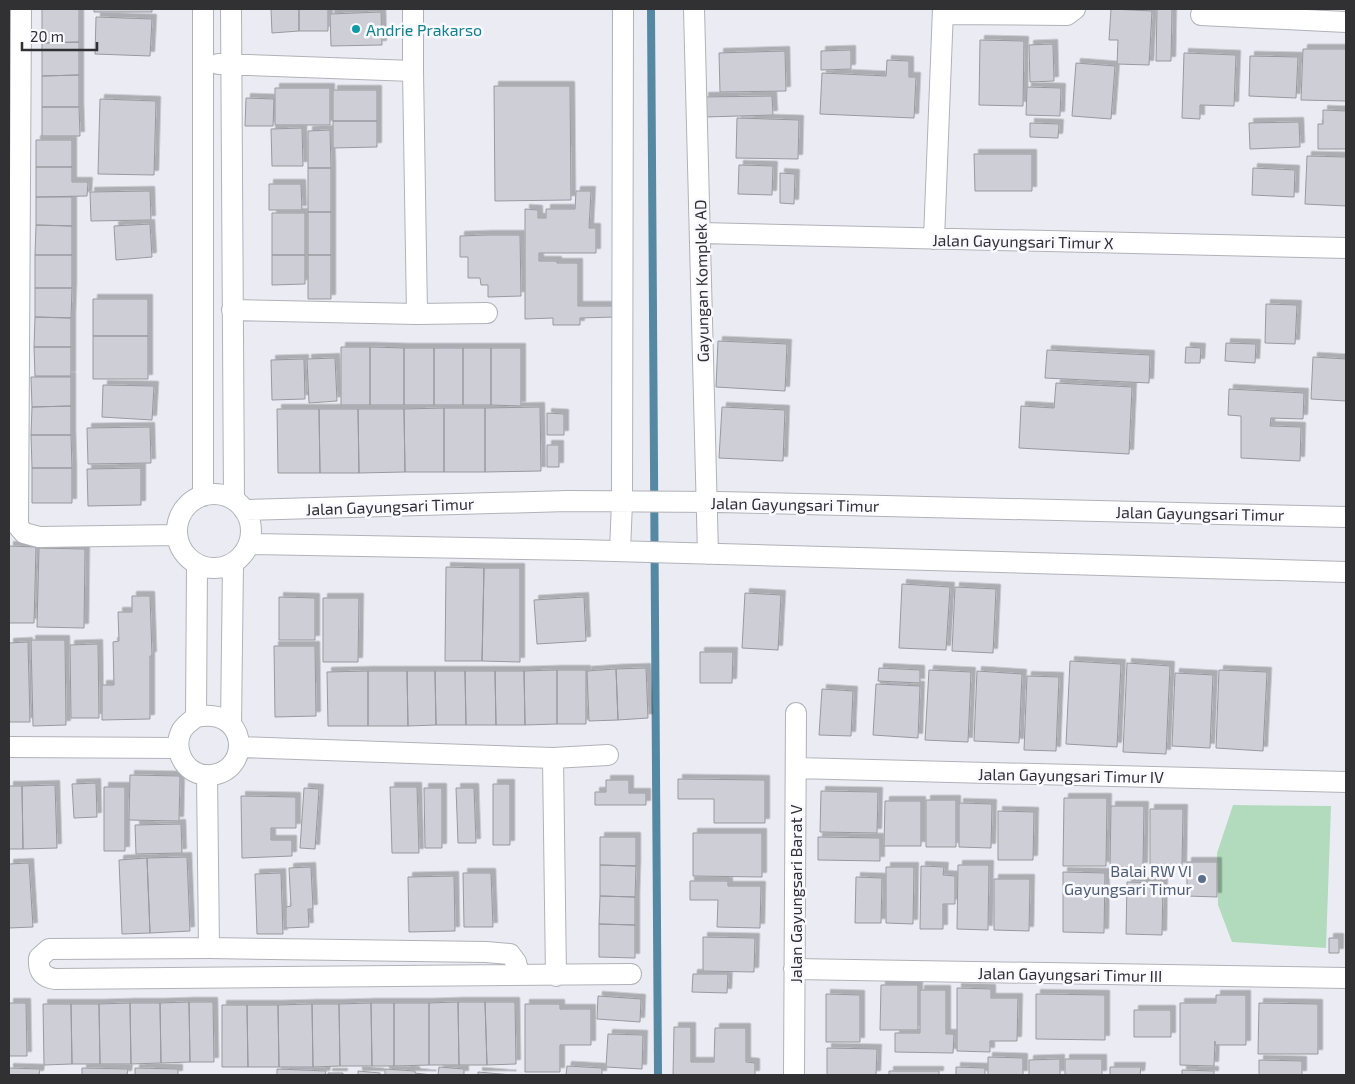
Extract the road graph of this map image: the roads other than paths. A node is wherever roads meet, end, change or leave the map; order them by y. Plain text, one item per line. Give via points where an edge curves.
1 (21, 9) edge
2 (203, 9) edge
3 (231, 9) edge
4 (414, 9) edge
5 (623, 9) edge
6 (694, 9) edge
7 (1075, 9) edge
8 (943, 11) edge
9 (1201, 15) dead end
10 (1346, 22) edge
11 (203, 64) junction
12 (231, 64) junction
13 (412, 71) junction
14 (700, 233) junction
15 (934, 239) junction
16 (1346, 248) edge
17 (232, 310) junction
18 (487, 313) dead end
19 (417, 314) junction
20 (203, 496) junction
21 (630, 502) junction
22 (697, 502) junction
23 (239, 505) junction
24 (1346, 516) edge
25 (177, 535) junction
26 (249, 544) junction
27 (628, 551) junction
28 (708, 554) junction
29 (233, 563) junction
30 (197, 565) junction
31 (1346, 572) edge
32 (796, 713) dead end
33 (196, 716) junction
34 (232, 725) junction
35 (9, 747) edge
36 (178, 748) junction
37 (239, 748) junction
38 (608, 755) dead end
39 (553, 758) junction
40 (796, 768) junction
41 (207, 776) junction
42 (1346, 782) edge
43 (210, 948) junction
44 (794, 969) junction
45 (518, 974) junction
46 (632, 974) dead end
47 (556, 976) junction
48 (1346, 978) edge
49 (794, 1075) edge

1 - 25 street via 18,526 24,533 39,537
2 - 11 street
3 - 12 street
4 - 13 street
5 - 21 street
6 - 14 street, Gayungan Komplek AD
7 - 8 street via 1067,15
8 - 15 street
9 - 10 street
11 - 12 street
11 - 20 street
12 - 13 street
12 - 17 street
13 - 19 street
14 - 15 street, Jalan Gayungsari Timur X
14 - 22 street, Gayungan Komplek AD
15 - 16 street, Jalan Gayungsari Timur X
17 - 19 street
17 - 23 street
18 - 19 street
20 - 23 street via 219,494
20 - 25 street via 188,504 179,518
21 - 22 street, Jalan Gayungsari Timur
21 - 23 street, Jalan Gayungsari Timur
21 - 27 street
22 - 24 street, Jalan Gayungsari Timur
22 - 28 street, Gayungan Komplek AD
23 - 26 street via 250,526
25 - 30 street via 180,547
26 - 27 street
26 - 29 street
27 - 28 street
28 - 31 street
29 - 30 street via 222,568
29 - 34 street
30 - 33 street
32 - 40 street, Jalan Gayungsari Barat V
33 - 34 street via 209,714
33 - 36 street via 182,730
34 - 37 street via 238,735
35 - 36 street
36 - 41 street via 183,762 194,772
37 - 39 street
37 - 41 street via 236,759 228,768
38 - 39 street
39 - 47 street
40 - 42 street, Jalan Gayungsari Timur IV
40 - 44 street, Jalan Gayungsari Barat V
41 - 43 street
43 - 45 street via 510,954 516,962
43 - 45 street via 49,950 39,958 38,964 45,976 55,978
44 - 48 street, Jalan Gayungsari Timur III
44 - 49 street, Jalan Gayungsari Barat V
45 - 47 street
46 - 47 street

